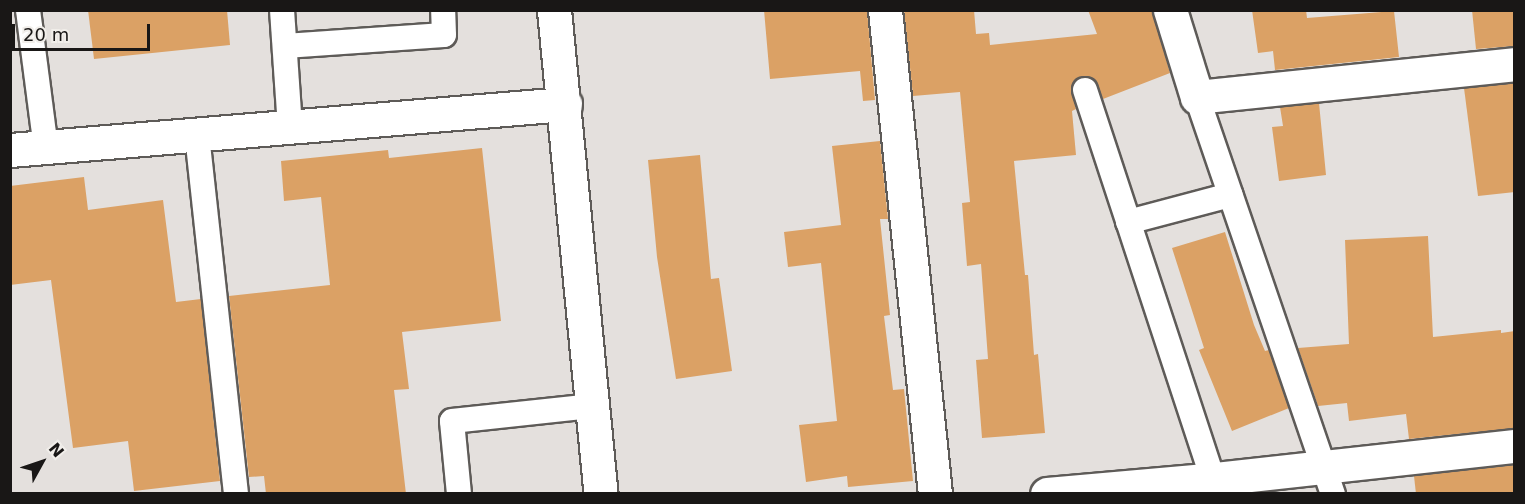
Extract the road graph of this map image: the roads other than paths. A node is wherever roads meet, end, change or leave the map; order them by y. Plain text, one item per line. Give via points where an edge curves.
1 (28, 10) edge
2 (282, 10) edge
3 (443, 10) edge
4 (554, 10) edge
5 (885, 10) edge
6 (1170, 10) edge
7 (285, 46) junction
8 (1515, 64) edge
9 (1085, 90) dead end
10 (1197, 97) junction
11 (565, 104) junction
12 (290, 127) junction
13 (197, 135) junction
14 (46, 148) junction
15 (10, 150) edge
16 (1230, 195) junction
17 (1128, 222) junction
18 (593, 406) junction
19 (1515, 446) edge
20 (1329, 481) edge
21 (1216, 486) edge
22 (236, 494) edge
23 (459, 494) edge
24 (602, 494) edge
25 (935, 494) edge
26 (1047, 494) edge

1 - 14 lane
2 - 7 lane
3 - 7 lane via 444,35
4 - 11 street
5 - 25 street
6 - 10 street
7 - 12 lane
8 - 10 street
9 - 17 lane
10 - 16 lane
11 - 12 street
11 - 18 street
12 - 13 street
13 - 14 street
13 - 22 lane
14 - 15 street
16 - 17 lane
16 - 20 lane
17 - 21 lane
18 - 23 lane via 452,421
18 - 24 street
19 - 20 street
20 - 21 street
21 - 26 street

